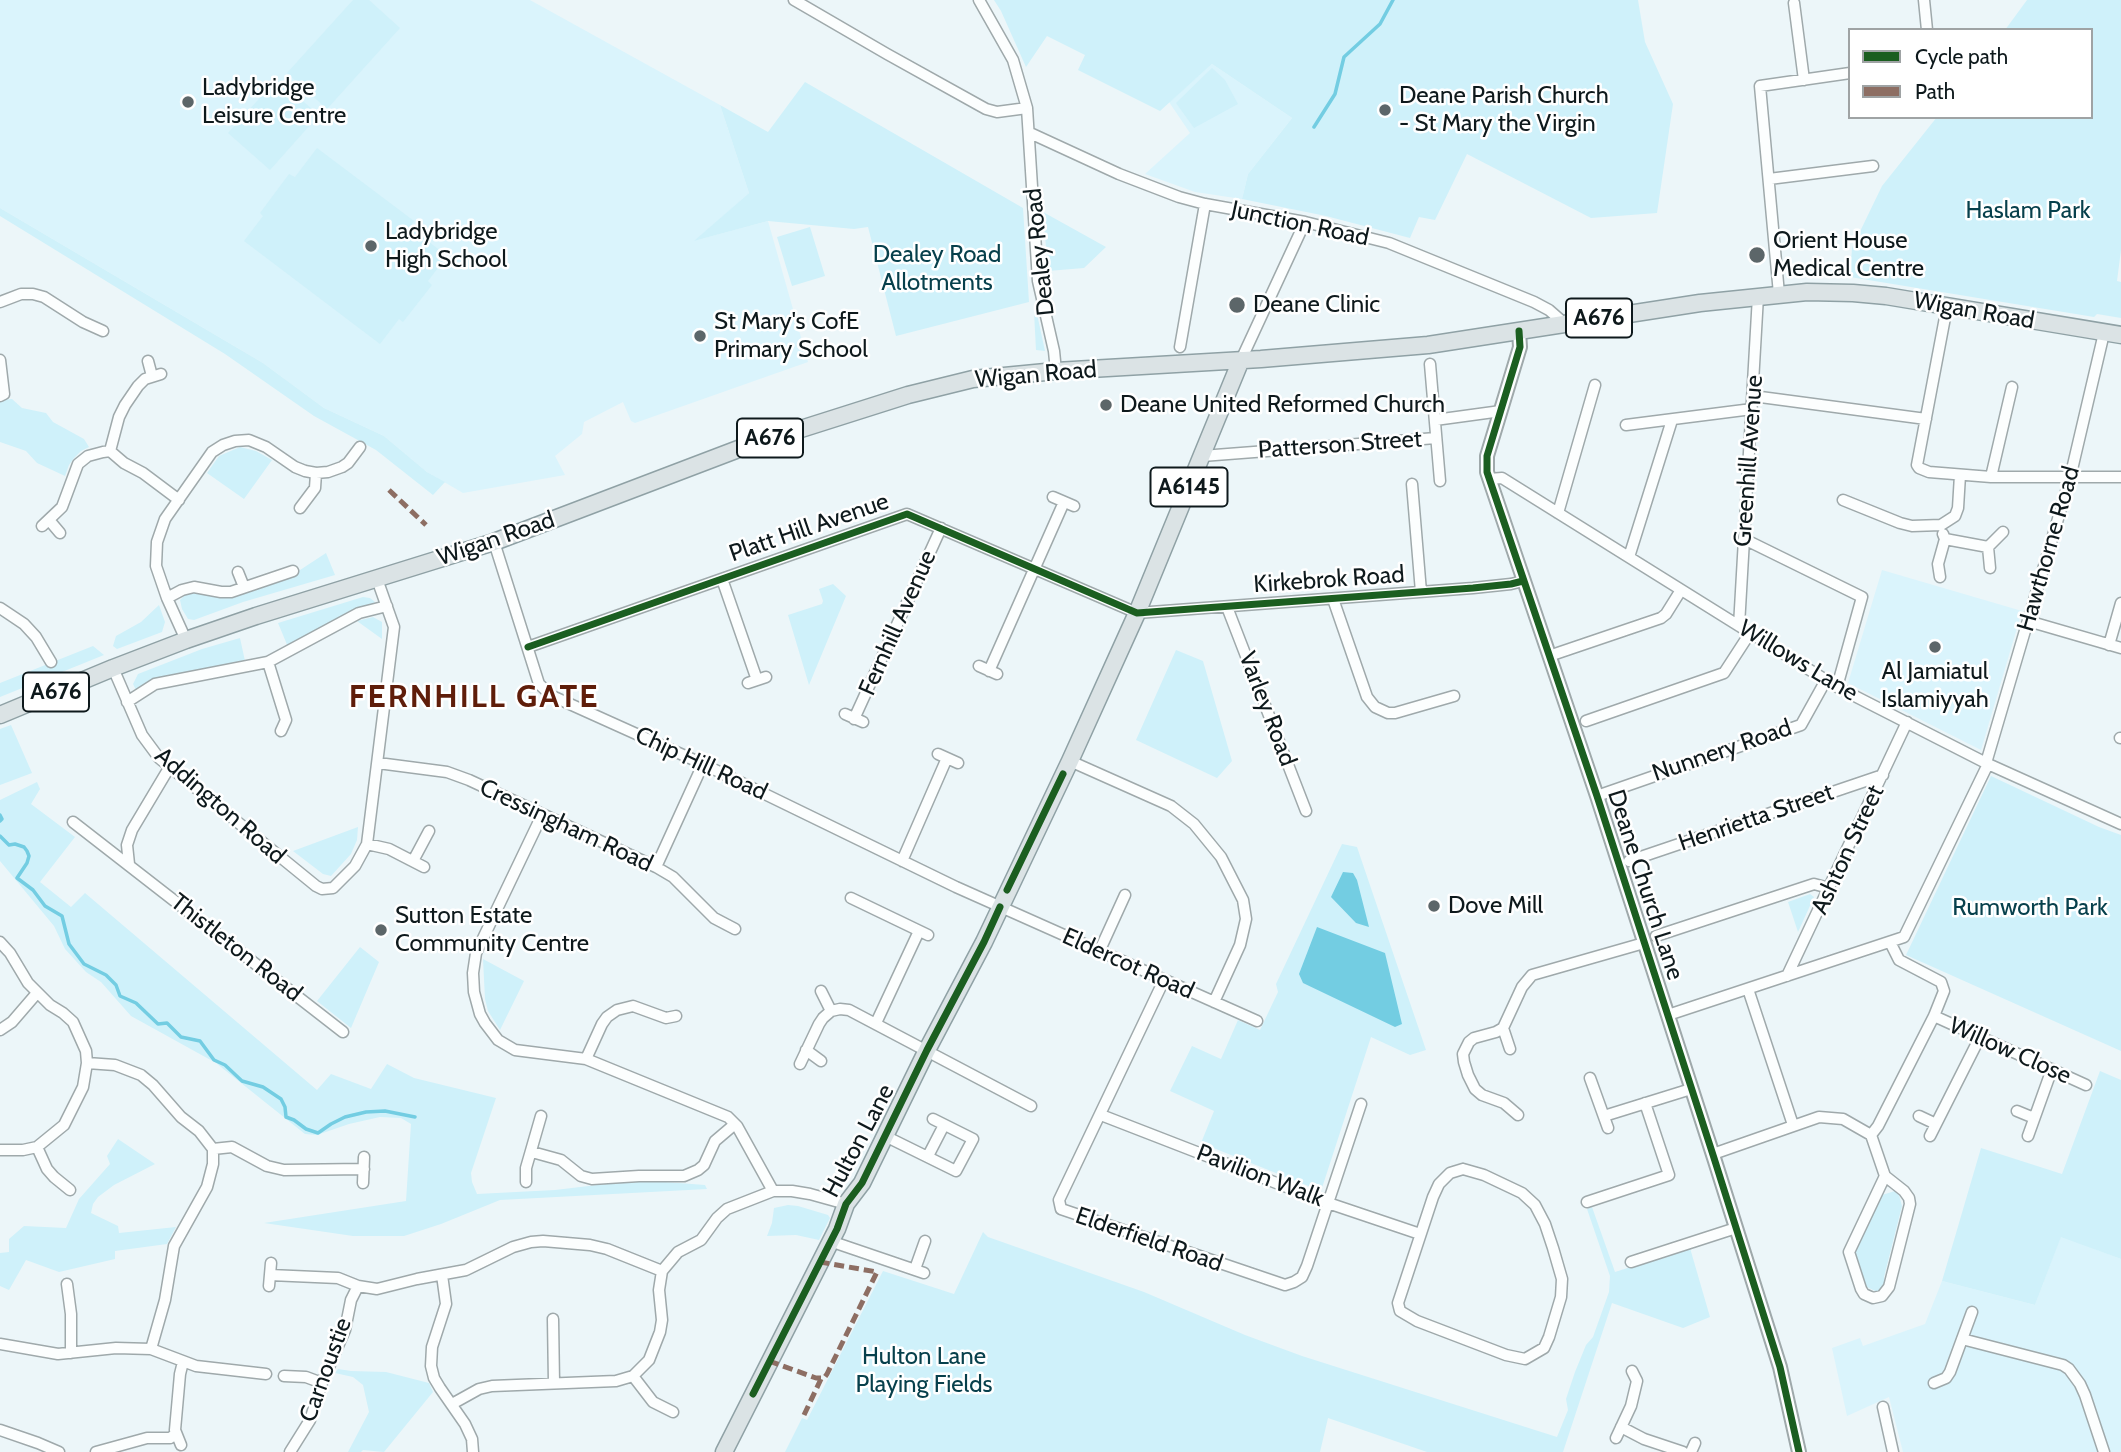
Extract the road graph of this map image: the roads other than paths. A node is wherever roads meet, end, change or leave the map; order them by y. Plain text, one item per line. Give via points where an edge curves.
1 (794, 0) edge
2 (979, 0) edge
3 (1924, 0) edge
4 (1794, 3) dead end
5 (1927, 28) edge
6 (1848, 73) edge
7 (1804, 80) junction
8 (1027, 108) junction
9 (1030, 133) junction
10 (1873, 166) dead end
11 (1769, 179) junction
12 (1206, 204) junction
13 (1306, 222) junction
14 (1779, 294) junction
15 (1758, 296) junction
16 (0, 302) edge
17 (1947, 307) junction
18 (1565, 324) junction
19 (103, 331) dead end
20 (1519, 331) junction
21 (2113, 334) edge
22 (1180, 347) dead end
23 (0, 360) edge
24 (1241, 360) junction
25 (148, 361) dead end
26 (1430, 364) dead end
27 (1056, 371) junction
28 (1595, 385) dead end
29 (2012, 387) dead end
30 (0, 396) edge
31 (1753, 396) junction
32 (1752, 410) junction
33 (1501, 411) junction
34 (1926, 419) junction
35 (1435, 420) junction
36 (1671, 420) junction
37 (1626, 425) dead end
38 (1436, 438) junction
39 (360, 447) dead end
40 (110, 451) junction
41 (1202, 456) junction
42 (316, 473) junction
43 (1960, 475) junction
44 (1991, 477) junction
45 (2121, 477) edge
46 (2070, 478) junction
47 (1489, 479) junction
48 (1440, 481) dead end
49 (1412, 484) dead end
50 (1054, 497) dead end
51 (178, 500) junction
52 (1843, 500) dead end
53 (300, 509) dead end
54 (1558, 513) junction
55 (1941, 525) junction
56 (941, 528) junction
57 (2003, 532) dead end
58 (61, 533) dead end
59 (1744, 539) junction
60 (1945, 539) junction
61 (494, 542) junction
62 (1988, 547) junction
63 (1629, 557) junction
64 (1990, 568) dead end
65 (1033, 569) junction
66 (293, 570) dead end
67 (238, 572) dead end
68 (1940, 577) dead end
69 (377, 579) junction
70 (722, 579) junction
71 (1524, 581) junction
72 (244, 587) junction
73 (1681, 590) junction
74 (1421, 592) junction
75 (167, 598) junction
76 (1334, 599) junction
77 (2121, 603) edge
78 (387, 606) junction
79 (1227, 607) junction
80 (0, 608) edge
81 (1137, 613) junction
82 (2028, 621) junction
83 (1739, 626) junction
84 (1750, 633) junction
85 (186, 640) junction
86 (2109, 645) junction
87 (527, 647) junction
88 (2121, 648) edge
89 (1549, 656) junction
90 (51, 662) dead end
91 (268, 662) junction
92 (113, 668) junction
93 (988, 670) dead end
94 (757, 680) dead end
95 (1826, 680) junction
96 (1837, 687) junction
97 (1454, 696) dead end
98 (127, 702) junction
99 (0, 715) edge
100 (854, 718) dead end
101 (1586, 721) dead end
102 (1907, 723) junction
103 (281, 731) dead end
104 (1070, 761) junction
105 (958, 763) dead end
106 (1987, 763) junction
107 (378, 764) junction
108 (704, 764) junction
109 (169, 768) junction
110 (1883, 775) junction
111 (1597, 796) junction
112 (1306, 811) dead end
113 (542, 815) junction
114 (73, 822) dead end
115 (2121, 824) edge
116 (429, 831) dead end
117 (367, 844) junction
118 (902, 861) junction
119 (1629, 861) dead end
120 (413, 862) junction
121 (129, 864) junction
122 (424, 867) dead end
123 (656, 867) junction
124 (1829, 888) junction
125 (1125, 895) dead end
126 (851, 898) dead end
127 (1000, 906) junction
128 (735, 929) dead end
129 (1650, 940) junction
130 (0, 942) edge
131 (1890, 942) junction
132 (1099, 952) junction
133 (1787, 976) junction
134 (1164, 981) junction
135 (1748, 989) junction
136 (821, 991) dead end
137 (37, 993) junction
138 (1214, 1002) junction
139 (831, 1011) junction
140 (676, 1016) dead end
141 (1668, 1016) junction
142 (1934, 1016) junction
143 (1257, 1021) dead end
144 (876, 1023) junction
145 (1503, 1028) junction
146 (0, 1030) edge
147 (343, 1032) dead end
148 (1980, 1037) junction
149 (1510, 1049) dead end
150 (806, 1050) junction
151 (927, 1050) junction
152 (586, 1059) junction
153 (821, 1061) dead end
154 (87, 1063) junction
155 (800, 1064) dead end
156 (2052, 1069) junction
157 (1590, 1078) dead end
158 (2087, 1085) dead end
159 (1691, 1089) junction
160 (1646, 1103) junction
161 (1361, 1104) dead end
162 (1031, 1106) dead end
163 (2017, 1111) dead end
164 (1101, 1115) junction
165 (1518, 1115) dead end
166 (541, 1116) dead end
167 (1604, 1116) junction
168 (1919, 1116) dead end
169 (2034, 1118) junction
170 (933, 1119) dead end
171 (735, 1124) junction
172 (1936, 1124) junction
173 (944, 1125) junction
174 (1793, 1125) junction
175 (1608, 1128) dead end
176 (1871, 1135) junction
177 (885, 1136) junction
178 (1930, 1136) dead end
179 (2028, 1136) dead end
180 (37, 1147) junction
181 (213, 1149) junction
182 (0, 1150) edge
183 (532, 1152) junction
184 (1713, 1154) junction
185 (928, 1156) junction
186 (364, 1157) dead end
187 (363, 1170) junction
188 (1885, 1176) junction
189 (526, 1182) dead end
190 (363, 1183) dead end
191 (70, 1190) dead end
192 (773, 1191) junction
193 (1587, 1202) dead end
194 (1328, 1203) junction
195 (846, 1204) junction
196 (1736, 1228) junction
197 (1420, 1234) junction
198 (830, 1241) junction
199 (925, 1241) dead end
200 (1631, 1262) dead end
201 (271, 1263) dead end
202 (662, 1271) junction
203 (270, 1275) junction
204 (442, 1275) junction
205 (67, 1284) dead end
206 (269, 1286) dead end
207 (358, 1286) junction
208 (1972, 1312) dead end
209 (553, 1319) dead end
210 (1962, 1339) junction
211 (0, 1344) edge
212 (151, 1349) junction
213 (71, 1353) junction
214 (183, 1362) junction
215 (266, 1374) dead end
216 (284, 1376) dead end
217 (633, 1376) junction
218 (1639, 1377) dead end
219 (322, 1383) junction
220 (554, 1383) junction
221 (1934, 1383) dead end
222 (452, 1404) junction
223 (1883, 1408) dead end
224 (673, 1412) dead end
225 (1621, 1427) junction
226 (0, 1430) edge
227 (1616, 1438) dead end
228 (286, 1450) edge
229 (59, 1452) edge
230 (96, 1452) edge
231 (473, 1452) edge
232 (724, 1452) edge
233 (1683, 1452) edge
234 (1799, 1452) edge
235 (1893, 1452) edge
236 (2104, 1452) edge

1 - 8 street via 986,109
2 - 8 street, Dealey Road via 1013,60
3 - 5 street
4 - 7 street
6 - 7 street
7 - 11 street via 1760,86
8 - 9 street, Dealey Road
9 - 12 street, Junction Road via 1162,192
9 - 27 street, Dealey Road via 1038,281
10 - 11 street
11 - 14 street
12 - 13 street, Junction Road
12 - 22 street via 1181,314
13 - 18 street, Junction Road via 1389,243 1534,302
13 - 24 street
14 - 15 main road, Wigan Road / A676
14 - 17 main road, Wigan Road / A676 via 1853,293
15 - 18 main road, Wigan Road / A676
15 - 31 street, Greenhill Avenue
16 - 19 street via 33,294 55,303 87,329
17 - 21 main road, Wigan Road / A676
17 - 34 street
18 - 20 main road, Wigan Road / A676
20 - 24 main road, Wigan Road / A676 via 1428,345
20 - 33 street, Deane Church Lane via 1520,347
21 - 46 street, Hawthorne Road
23 - 30 street via 4,394
24 - 27 main road, Wigan Road / A676
24 - 41 main road, Hulton Lane / A6145
25 - 40 street via 157,375 138,386 125,405
26 - 35 street
27 - 61 main road, Wigan Road / A676 via 973,379 908,395 741,448
28 - 54 street
29 - 44 street
31 - 32 street, Greenhill Avenue
31 - 34 street
32 - 36 street
32 - 59 street, Greenhill Avenue
33 - 35 street
33 - 47 street, Deane Church Lane via 1487,456
34 - 43 street via 1917,465 1924,471
35 - 38 street
36 - 37 street
36 - 63 street
38 - 41 street, Patterson Street
38 - 48 street
39 - 42 street via 351,466
40 - 51 street
40 - 58 street via 88,456 78,464 65,502 46,523
41 - 81 main road, Hulton Lane / A6145
42 - 51 street via 295,467 258,443 235,440 212,452
42 - 53 street via 315,498
43 - 44 street
43 - 55 street via 1958,509
44 - 46 street
45 - 46 street
46 - 82 street, Hawthorne Road
47 - 54 street, Willows Lane via 1502,478
47 - 71 street, Deane Church Lane
49 - 74 street
50 - 65 street via 1069,504
51 - 75 street via 160,529 155,555
52 - 55 street via 1854,510 1912,526
54 - 63 street, Willows Lane
55 - 60 street
56 - 65 street, Platt Hill Avenue
56 - 70 street, Platt Hill Avenue via 902,515
56 - 100 street, Fernhill Avenue
57 - 62 street
59 - 83 street, Greenhill Avenue
59 - 96 street via 1862,597
60 - 62 street
60 - 68 street via 1938,564
61 - 69 main road, Wigan Road / A676
61 - 87 street, Chip Hill Road
62 - 64 street
63 - 73 street, Willows Lane
65 - 81 street, Platt Hill Avenue
65 - 93 street
66 - 72 street
67 - 72 street
69 - 78 street
69 - 85 main road, Wigan Road / A676
70 - 87 street, Platt Hill Avenue
70 - 94 street
71 - 74 street, Kirkebrok Road
71 - 89 street, Deane Church Lane
72 - 75 street via 226,593 194,587
73 - 83 street, Willows Lane
73 - 89 street via 1661,618
74 - 76 street, Kirkebrok Road
75 - 85 street
76 - 79 street, Kirkebrok Road
76 - 97 street via 1367,697 1375,707 1395,713
77 - 86 street
78 - 91 street via 359,613
78 - 107 street via 394,627
79 - 81 street, Kirkebrok Road
79 - 112 street, Varley Road
80 - 90 street via 24,624
81 - 104 main road, Hulton Lane / A6145
82 - 86 street
82 - 106 street, Hawthorne Road
83 - 84 street, Willows Lane
84 - 95 street, Willows Lane
84 - 101 street via 1724,673
85 - 92 main road, Wigan Road / A676
86 - 88 street
87 - 108 street, Chip Hill Road via 540,684 552,696
89 - 111 street, Deane Church Lane
91 - 98 street via 155,684
91 - 103 street via 286,720
92 - 98 street, Addington Road
92 - 99 main road, Wigan Road / A676
95 - 96 street, Willows Lane
95 - 111 street, Nunnery Road via 1801,725
96 - 102 street, Willows Lane
98 - 109 street, Addington Road via 147,743
102 - 106 street, Willows Lane
102 - 110 street, Ashton Street
104 - 127 main road, Hulton Lane / A6145
104 - 138 street via 1184,814 1224,863 1243,900 1246,919 1240,945
105 - 118 street via 942,756
106 - 115 street, Willows Lane
106 - 131 street, Hawthorne Road via 1904,937
107 - 113 street, Cressingham Road via 459,776
107 - 117 street
108 - 118 street, Chip Hill Road
108 - 123 street
109 - 117 street, Addington Road via 316,886 338,885
109 - 121 street via 132,830 127,845
110 - 119 street, Henrietta Street
110 - 124 street, Ashton Street
111 - 129 street, Deane Church Lane
113 - 123 street, Cressingham Road
113 - 152 street via 476,953 474,992 485,1023 508,1047
114 - 121 street, Thistleton Road
116 - 120 street
117 - 120 street
118 - 127 street, Chip Hill Road
120 - 122 street
121 - 147 street, Thistleton Road
123 - 128 street, Cressingham Road via 673,877 714,918
124 - 129 street via 1815,884
124 - 133 street, Ashton Street
125 - 132 street
126 - 144 street via 924,933
127 - 132 street, Eldercot Road
127 - 151 main road, Hulton Lane / A6145
129 - 141 street, Deane Church Lane
129 - 145 street via 1532,975
130 - 137 street
131 - 133 street, Hawthorne Road
131 - 142 street via 1899,960 1941,982 1944,991
132 - 134 street, Eldercot Road
133 - 135 street, Hawthorne Road
134 - 138 street, Eldercot Road
134 - 164 street, Elderfield Road
135 - 141 street, Hawthorne Road
135 - 174 street
136 - 139 street
137 - 146 street
137 - 154 street via 73,1022
138 - 143 street, Eldercot Road
139 - 144 street via 849,1010
139 - 150 street
140 - 152 street via 666,1018 633,1006 617,1010 602,1024
141 - 159 street, Deane Church Lane
142 - 148 street, Willow Close
142 - 176 street
144 - 151 street
145 - 149 street
145 - 165 street via 1474,1038 1463,1054 1481,1099 1504,1103
148 - 156 street, Willow Close
148 - 172 street
150 - 153 street
150 - 155 street
151 - 162 street
151 - 177 main road, Hulton Lane / A6145
152 - 171 street via 722,1114
154 - 180 street via 83,1087 64,1125
154 - 181 street via 115,1065 141,1075
156 - 158 street, Willow Close
156 - 169 street
157 - 167 street
159 - 160 street
159 - 184 street, Deane Church Lane
160 - 167 street
160 - 193 street via 1669,1175 1599,1193
161 - 194 street, Elderfield Road
163 - 169 street
164 - 194 street, Pavilion Walk
164 - 194 street, Elderfield Road via 1059,1200 1061,1209 1070,1214 1285,1285 1302,1277
166 - 183 street
167 - 175 street
168 - 172 street
169 - 179 street
170 - 173 street
171 - 183 street via 715,1141 704,1165 684,1176 592,1180 561,1160
171 - 192 street
172 - 178 street
173 - 185 street
173 - 185 street via 972,1139 967,1150 956,1171
174 - 176 street via 1831,1117
174 - 184 street
176 - 188 street
177 - 185 street
177 - 195 main road, Hulton Lane / A6145
180 - 182 street
180 - 191 street via 50,1180
181 - 187 street via 232,1147 284,1170
181 - 212 street via 206,1187 174,1246
183 - 189 street
184 - 196 street, Deane Church Lane
186 - 187 street
187 - 190 street
188 - 188 street via 1849,1252 1861,1289 1873,1298 1889,1287 1910,1204 1904,1191
192 - 195 street via 810,1194
192 - 202 street via 727,1209 701,1240 678,1252
194 - 197 street, Pavilion Walk
195 - 198 main road, Hulton Lane / A6145
196 - 200 street
196 - 234 street, Deane Church Lane via 1780,1367
197 - 197 street via 1439,1184 1450,1173 1463,1168 1522,1193 1545,1224 1562,1279 1561,1297 1544,1348 1525,1359 1506,1356 1400,1311 1398,1303
198 - 199 street via 920,1271
198 - 232 main road, Hulton Lane / A6145
201 - 203 street
202 - 204 street via 607,1249 543,1241 522,1244 466,1270
202 - 217 street via 660,1332 649,1360
203 - 206 street
203 - 207 street via 338,1278
204 - 207 street via 377,1289
204 - 222 street via 446,1304 431,1366
205 - 213 street via 64,1302
207 - 219 street, Carnoustie
208 - 210 street
209 - 220 street via 548,1336
210 - 221 street via 1950,1373
210 - 236 street via 2063,1365 2080,1384
211 - 213 street
212 - 213 street
212 - 214 street
214 - 215 street via 234,1377
214 - 230 street via 179,1440 148,1438
216 - 219 street
217 - 220 street
217 - 224 street via 648,1397 660,1400
218 - 225 street
219 - 228 street, Carnoustie via 310,1420
220 - 222 street via 492,1386
222 - 231 street via 469,1432
223 - 235 street
225 - 227 street
225 - 233 street
226 - 229 street

